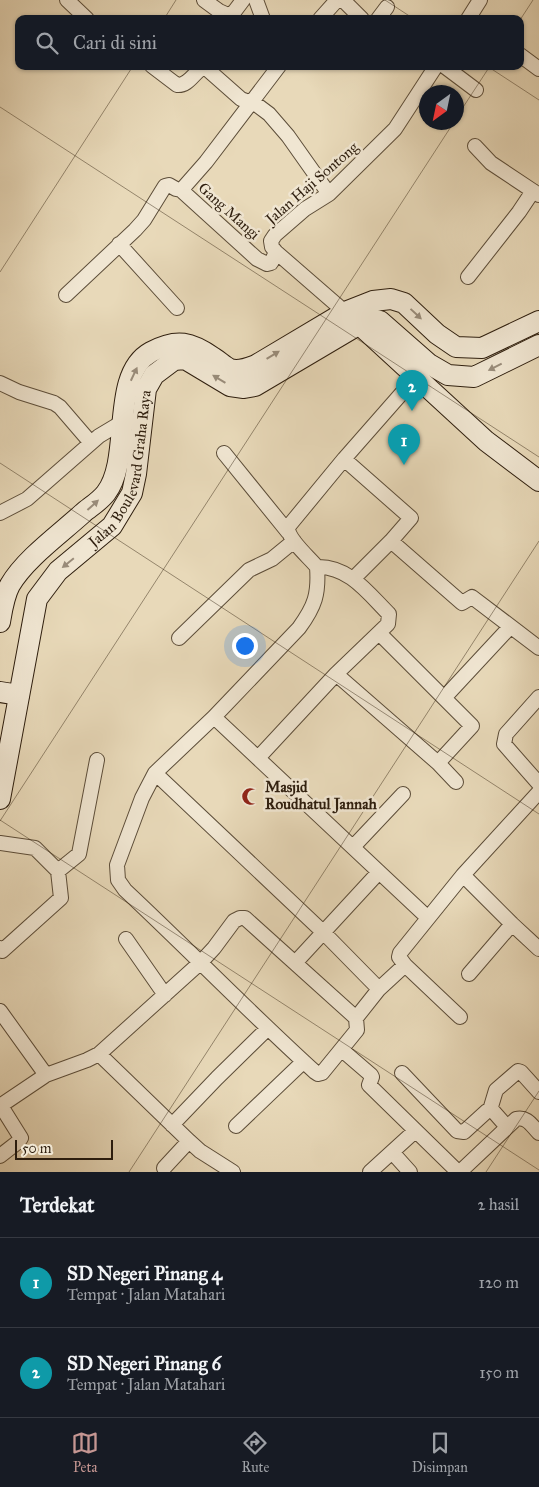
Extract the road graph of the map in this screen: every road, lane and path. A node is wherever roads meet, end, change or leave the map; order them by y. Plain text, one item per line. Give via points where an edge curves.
1 (67, 0) edge
2 (204, 0) edge
3 (242, 0) edge
4 (256, 0) edge
5 (338, 0) edge
6 (343, 0) edge
7 (480, 0) edge
8 (387, 7) dead end
9 (83, 15) edge
10 (262, 15) edge
11 (324, 15) edge
12 (358, 15) edge
13 (381, 15) edge
14 (471, 15) edge
15 (524, 58) edge
16 (539, 69) edge
17 (157, 70) edge
18 (200, 70) edge
19 (208, 70) edge
20 (276, 70) edge
21 (433, 70) edge
22 (449, 70) edge
23 (476, 90) dead end
24 (250, 103) junction
25 (474, 146) dead end
26 (181, 190) junction
27 (536, 193) edge
28 (329, 194) junction
29 (119, 244) junction
30 (276, 252) junction
31 (468, 277) dead end
32 (66, 295) dead end
33 (177, 308) dead end
34 (352, 318) junction
35 (539, 321) edge
36 (539, 345) edge
37 (416, 378) junction
38 (0, 383) edge
39 (134, 420) junction
40 (91, 443) junction
41 (224, 453) dead end
42 (344, 458) junction
43 (539, 480) edge
44 (0, 513) edge
45 (291, 537) junction
46 (391, 541) junction
47 (317, 567) junction
48 (353, 579) junction
49 (0, 622) edge
50 (510, 627) junction
51 (380, 633) junction
52 (179, 638) dead end
53 (539, 648) edge
54 (336, 674) junction
55 (10, 693) edge
56 (539, 697) edge
57 (444, 698) junction
58 (214, 717) junction
59 (258, 758) junction
60 (97, 760) dead end
61 (438, 763) junction
62 (155, 773) junction
63 (456, 782) dead end
64 (539, 784) edge
65 (539, 792) edge
66 (403, 794) dead end
67 (0, 799) edge
68 (0, 843) edge
69 (353, 847) junction
70 (58, 871) junction
71 (379, 872) junction
72 (463, 875) junction
73 (427, 917) junction
74 (512, 924) junction
75 (323, 932) junction
76 (126, 938) dead end
77 (0, 948) edge
78 (539, 949) edge
79 (201, 962) junction
80 (295, 963) junction
81 (405, 965) junction
82 (469, 974) dead end
83 (379, 989) junction
84 (165, 995) junction
85 (0, 1011) edge
86 (460, 1017) dead end
87 (356, 1018) junction
88 (267, 1028) junction
89 (342, 1050) junction
90 (99, 1054) junction
91 (304, 1062) junction
92 (402, 1073) dead end
93 (46, 1075) junction
94 (539, 1092) edge
95 (0, 1106) edge
96 (490, 1110) junction
97 (172, 1125) junction
98 (236, 1126) dead end
99 (507, 1126) junction
100 (415, 1131) junction
101 (539, 1133) edge
102 (188, 1141) junction
103 (392, 1152) junction
104 (0, 1156) edge
105 (164, 1168) dead end
106 (233, 1172) edge
107 (370, 1172) edge
108 (410, 1172) edge

1 - 9 street
2 - 3 street via 228,15
4 - 10 street
5 - 11 street
6 - 12 street
7 - 14 street
8 - 13 street
15 - 16 street
17 - 18 street via 177,85 182,85
19 - 24 street
20 - 24 street
21 - 28 street, Jalan Haji Sontong via 395,129
22 - 23 street
24 - 26 street
24 - 28 street via 262,108 288,136
25 - 27 street via 491,163
26 - 29 street via 165,186 144,220
26 - 30 street, Gang Mangi via 257,259 270,263
27 - 31 street
28 - 30 street, Jalan Haji Sontong via 305,209 275,235 271,241
29 - 32 street
29 - 33 street
30 - 34 street
34 -> 35 main road, Jalan Boulevard Graha Raya via 373,301 391,299 404,303 456,347 482,348
36 -> 34 main road, Jalan Boulevard Graha Raya via 474,378 448,375 430,364 380,321
34 - 37 main road
34 - 39 main road, Jalan Boulevard Graha Raya via 242,370 230,369 190,344 175,343 155,350 140,362 125,396
37 - 42 street
37 - 43 main road via 486,440
38 - 40 street via 54,403
39 - 40 street
49 -> 39 main road, Jalan Boulevard Graha Raya via 9,586 25,565 106,493
39 -> 55 main road, Jalan Boulevard Graha Raya via 132,493 112,526 58,571 37,599
40 - 44 street via 27,499
41 - 45 street
42 - 45 street via 288,527
42 - 46 street via 410,518
45 - 47 street
45 - 52 street via 272,559 250,570
46 - 48 street
46 - 50 street via 462,603 472,598
47 - 48 street via 334,568
47 - 58 street via 317,592 308,615
48 - 51 street via 389,614 388,624
50 - 53 street
50 - 57 street
51 - 54 street
51 - 57 street
54 - 59 street
54 - 61 street
55 - 67 main road, Jalan Boulevard Graha Raya
56 - 64 street via 504,740
57 - 61 street via 472,726
58 - 59 street
58 - 62 street
59 - 69 street
60 - 70 street via 79,854
61 - 63 street
62 - 75 street
62 - 79 street via 129,829 117,865 118,880
65 - 72 street
66 - 69 street
68 - 70 street via 35,848
69 - 71 street
70 - 77 street via 61,898 2,951
71 - 73 street
71 - 75 street
72 - 73 street
72 - 74 street
73 - 81 street via 400,953
74 - 78 street
74 - 82 street
75 - 80 street
75 - 83 street
76 - 84 street
79 - 80 street via 234,921 245,918
79 - 84 street
79 - 88 street
80 - 87 street
81 - 83 street
81 - 86 street
83 - 87 street
84 - 90 street
85 - 93 street
87 - 89 street via 358,1030
88 - 91 street
88 - 97 street
89 - 91 street via 322,1073 318,1074
89 - 100 street via 371,1075 369,1085
90 - 93 street
90 - 97 street
91 - 98 street
92 - 96 street via 460,1133
93 - 95 street
94 - 96 street via 518,1071 496,1090
95 - 104 street via 20,1138
96 - 99 street
97 - 102 street
99 - 100 street via 460,1172
99 - 101 street via 516,1119 524,1118
100 - 103 street
102 - 105 street
102 - 106 street
103 - 107 street
103 - 108 street

